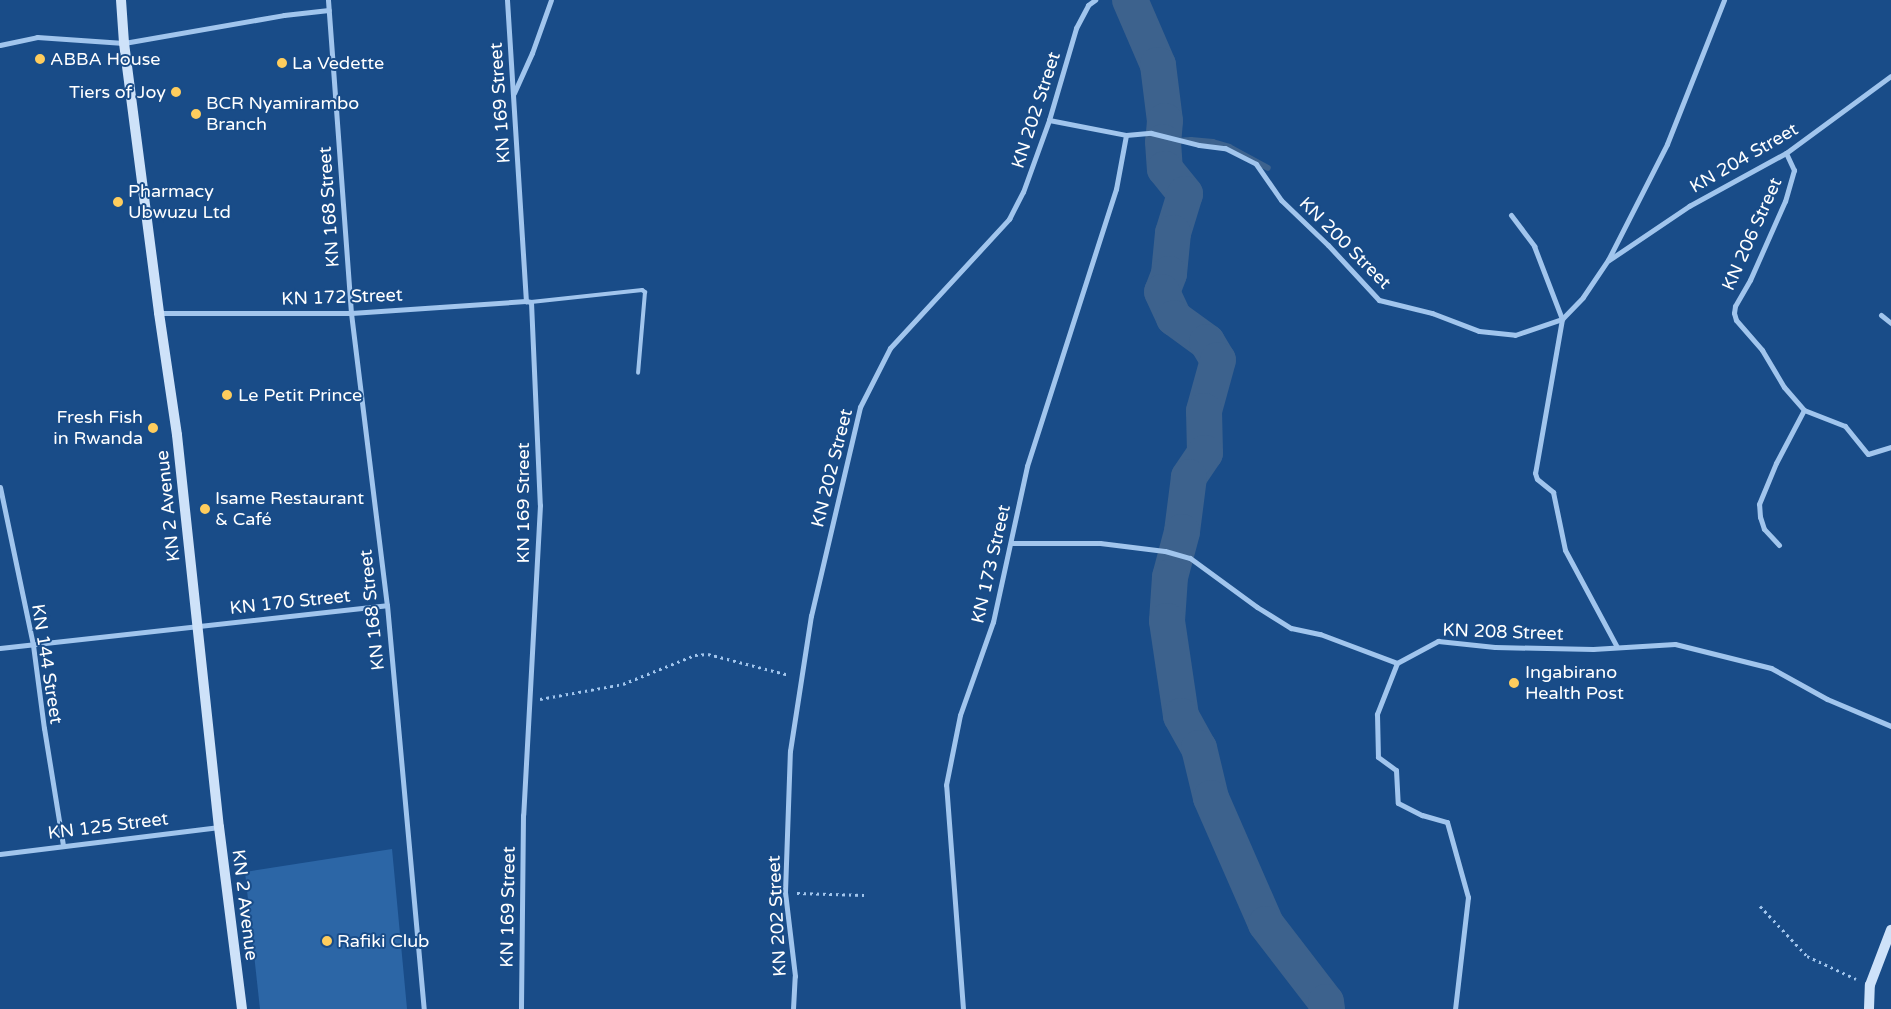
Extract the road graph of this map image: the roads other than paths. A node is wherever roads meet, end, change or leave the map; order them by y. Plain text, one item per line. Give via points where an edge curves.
1 (121, 0) edge
2 (328, 0) edge
3 (507, 0) edge
4 (551, 0) edge
5 (1095, 0) edge
6 (1724, 0) edge
7 (329, 10) junction
8 (124, 43) junction
9 (0, 45) edge
10 (1891, 76) edge
11 (514, 93) junction
12 (1049, 120) junction
13 (1126, 135) junction
14 (1786, 153) junction
15 (1511, 216) dead end
16 (1608, 260) junction
17 (529, 301) junction
18 (159, 313) junction
19 (351, 313) junction
20 (1881, 315) dead end
21 (1562, 319) junction
22 (1891, 322) edge
23 (638, 372) dead end
24 (1804, 410) junction
25 (1891, 447) edge
26 (0, 487) edge
27 (1, 498) edge
28 (1011, 543) junction
29 (1778, 545) dead end
30 (386, 605) junction
31 (196, 626) junction
32 (33, 645) junction
33 (1617, 647) junction
34 (0, 648) edge
35 (1397, 663) junction
36 (1891, 726) edge
37 (219, 827) junction
38 (63, 845) junction
39 (0, 854) edge
40 (1891, 930) edge
41 (242, 1009) edge
42 (424, 1009) edge
43 (521, 1009) edge
44 (792, 1009) edge
45 (963, 1009) edge
46 (1455, 1009) edge
47 (1869, 1009) edge

1 - 8 main road, KN 2 Avenue
2 - 7 street, KN 168 Street
3 - 11 street, KN 169 Street
4 - 11 street
5 - 12 street, KN 202 Street via 1088,5 1076,28
6 - 16 street, KN 200 Street via 1668,144
7 - 8 street
7 - 19 street, KN 168 Street
8 - 9 street via 37,38
8 - 18 main road, KN 2 Avenue
10 - 14 street, KN 204 Street
11 - 17 street, KN 169 Street
12 - 13 street, KN 200 Street
12 - 44 street, KN 202 Street via 1023,192 1009,220 890,348 860,407 811,616 790,751 786,892 795,976
13 - 21 street, KN 200 Street via 1151,134 1226,148 1256,164 1281,200 1379,300 1432,313 1480,331 1515,335
13 - 28 street, KN 173 Street via 1116,189 1027,466
14 - 16 street, KN 204 Street via 1689,206
14 - 24 street, KN 206 Street via 1794,170 1785,201 1734,313 1784,387
15 - 21 street via 1534,246
16 - 21 street, KN 200 Street via 1584,297
17 - 19 street, KN 172 Street
17 - 23 lane via 642,290 645,292
17 - 43 street, KN 169 Street via 540,505 523,815
18 - 19 street, KN 172 Street
18 - 31 main road, KN 2 Avenue via 177,435
19 - 30 street, KN 168 Street
20 - 22 street
21 - 33 street via 1535,473 1537,479 1554,492 1565,550
24 - 25 street, KN 206 Street via 1846,426 1868,454
24 - 29 street via 1759,504 1764,529
26 - 27 street, KN 144 Street
27 - 32 street, KN 144 Street
28 - 35 street via 1100,543 1165,551 1190,558 1291,628 1320,634
28 - 45 street, KN 173 Street via 993,622 960,715 946,785
30 - 31 street, KN 170 Street
30 - 42 street, KN 168 Street
31 - 32 street, KN 170 Street
31 - 37 main road, KN 2 Avenue
32 - 34 street, KN 170 Street
32 - 38 street, KN 144 Street
33 - 35 street, KN 208 Street via 1495,647 1438,641
33 - 36 street, KN 208 Street via 1675,644 1762,665 1826,699
35 - 46 street via 1378,714 1378,757 1396,770 1398,803 1422,815 1447,822 1468,897
37 - 38 street, KN 125 Street
37 - 41 main road, KN 2 Avenue
38 - 39 street, KN 125 Street
40 - 47 main road via 1870,985

